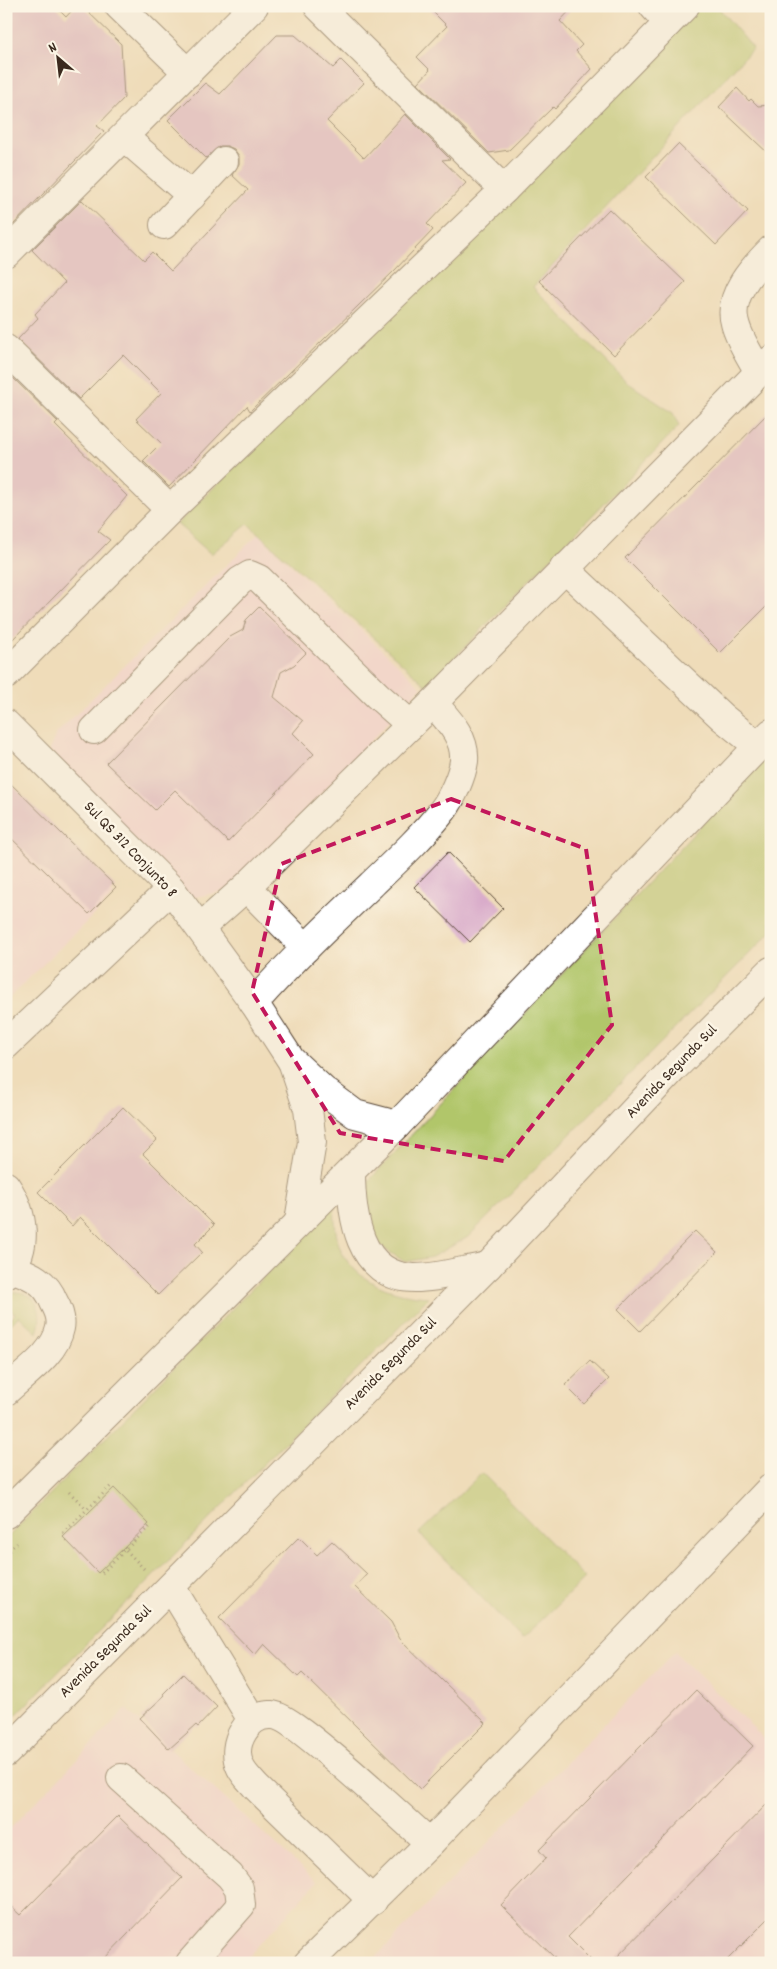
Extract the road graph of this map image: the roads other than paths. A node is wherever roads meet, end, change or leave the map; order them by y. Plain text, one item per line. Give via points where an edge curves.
1 (119, 6) edge
2 (254, 6) edge
3 (318, 6) edge
4 (669, 12) edge
5 (188, 73) junction
6 (124, 137) junction
7 (224, 161) dead end
8 (504, 190) junction
9 (192, 196) junction
10 (164, 224) dead end
11 (771, 250) edge
12 (6, 254) edge
13 (6, 348) edge
14 (765, 366) edge
15 (170, 510) junction
16 (564, 568) junction
17 (6, 674) edge
18 (433, 703) junction
19 (6, 724) edge
20 (411, 725) junction
21 (94, 730) dead end
22 (764, 739) edge
23 (246, 887) junction
24 (171, 889) junction
25 (200, 928) junction
26 (306, 948) junction
27 (771, 971) edge
28 (254, 1003) junction
29 (6, 1045) edge
30 (292, 1060) junction
31 (397, 1125) junction
32 (351, 1171) junction
33 (6, 1186) edge
34 (299, 1222) junction
35 (488, 1266) junction
36 (9, 1271) edge
37 (6, 1391) edge
38 (771, 1488) edge
39 (6, 1514) edge
40 (160, 1580) junction
41 (252, 1720) junction
42 (6, 1753) edge
43 (121, 1778) dead end
44 (430, 1844) junction
45 (373, 1901) junction
46 (310, 1962) edge
47 (190, 1963) edge

1 - 5 street
2 - 5 street
3 - 8 street
4 - 8 street
5 - 6 street
6 - 9 street
6 - 12 street
7 - 9 street
8 - 15 street
9 - 10 street
11 - 14 street via 744,282 734,301 734,323
13 - 15 street
14 - 16 street
15 - 17 street
16 - 18 street
16 - 22 street via 722,717
18 - 20 street
18 - 26 street via 452,725 463,749 464,763 444,809 398,859
19 - 24 street, Sul QS 312 Conjunto 8
20 - 21 street via 259,579 250,575 240,581
20 - 23 street
22 - 31 street
23 - 25 street
23 - 26 street
24 - 25 street, Sul QS 312 Conjunto 8
24 - 29 street
25 - 28 street, Sul QS 312 Conjunto 8
26 - 28 street
27 - 35 street, Avenida Segunda Sul via 674,1068
28 - 30 street, Sul QS 312 Conjunto 8
30 - 31 street, Sul QS 312 Conjunto 8 via 323,1090 355,1114
30 - 34 street, Sul QS 312 Conjunto 8 via 308,1109 312,1142
31 - 32 street
32 - 34 street
32 - 35 street via 351,1204 358,1232 372,1257 385,1269 413,1278
33 - 36 street via 15,1200 22,1228 20,1249
34 - 39 street
35 - 40 street, Avenida Segunda Sul
36 - 37 street via 32,1275 43,1284 56,1305 61,1326 54,1343
38 - 44 street
40 - 41 street
40 - 42 street, Avenida Segunda Sul
41 - 44 street via 274,1714 284,1718 317,1743
41 - 45 street via 243,1730 238,1748 240,1766 269,1801
43 - 47 street via 230,1876 239,1888 241,1905
44 - 45 street
45 - 46 street

